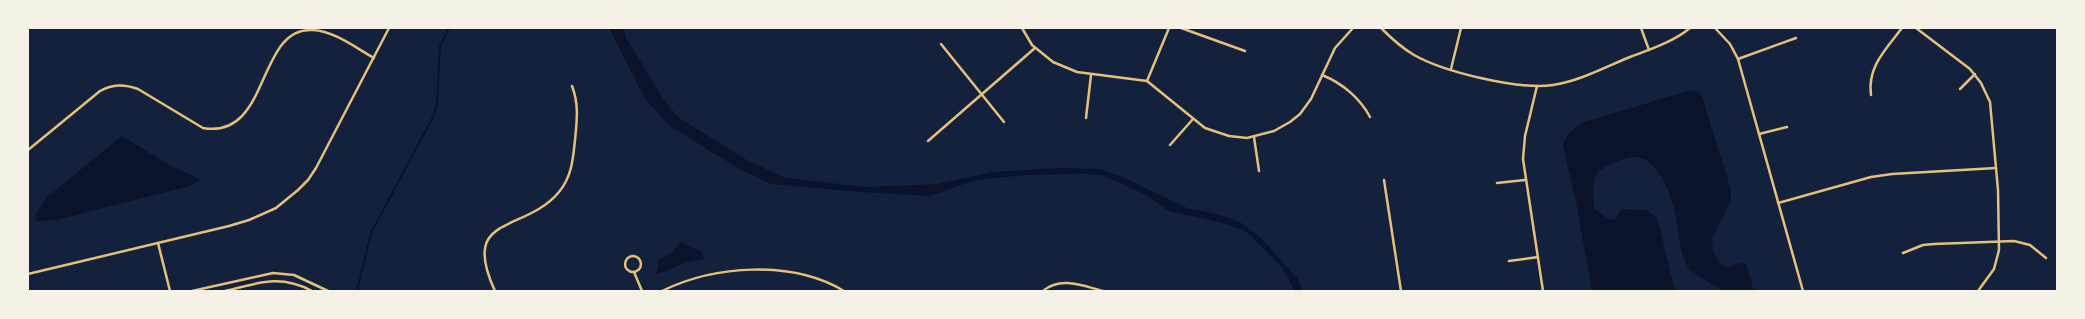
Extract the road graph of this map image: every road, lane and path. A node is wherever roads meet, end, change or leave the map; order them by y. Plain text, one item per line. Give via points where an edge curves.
1 (389, 28) edge
2 (1022, 28) edge
3 (1169, 28) edge
4 (1181, 28) edge
5 (1353, 28) edge
6 (1381, 28) edge
7 (1461, 28) edge
8 (1641, 28) edge
9 (1690, 28) edge
10 (1715, 28) edge
11 (1902, 28) edge
12 (1916, 28) edge
13 (1796, 38) dead end
14 (942, 44) dead end
15 (1034, 48) junction
16 (1650, 50) junction
17 (1245, 51) dead end
18 (374, 58) junction
19 (1738, 59) junction
20 (1451, 69) junction
21 (1975, 74) junction
22 (1091, 75) junction
23 (1322, 75) junction
24 (1147, 81) junction
25 (572, 86) dead end
26 (1537, 86) junction
27 (1960, 89) dead end
28 (982, 93) junction
29 (1871, 95) dead end
30 (1370, 117) dead end
31 (1086, 118) dead end
32 (1193, 119) junction
33 (1004, 122) dead end
34 (1787, 127) dead end
35 (1759, 134) junction
36 (1254, 138) junction
37 (928, 141) dead end
38 (1170, 145) dead end
39 (28, 150) edge
40 (1996, 168) junction
41 (1259, 171) dead end
42 (1384, 180) dead end
43 (1525, 180) junction
44 (1497, 184) dead end
45 (1778, 203) junction
46 (1999, 241) junction
47 (158, 243) junction
48 (1903, 253) dead end
49 (1538, 257) junction
50 (2046, 258) dead end
51 (1509, 261) dead end
52 (634, 272) junction
53 (28, 274) edge
54 (170, 291) edge
55 (192, 291) edge
56 (225, 291) edge
57 (312, 291) edge
58 (328, 291) edge
59 (494, 291) edge
60 (642, 291) edge
61 (662, 291) edge
62 (844, 291) edge
63 (1043, 291) edge
64 (1103, 291) edge
65 (1401, 291) edge
66 (1543, 291) edge
67 (1803, 291) edge
68 (1978, 291) edge

1 - 18 street
2 - 15 street
3 - 24 street
4 - 17 street
5 - 23 street via 1335,48
6 - 20 street via 1415,55
7 - 20 street
8 - 16 street
9 - 16 street via 1676,38
10 - 19 street via 1727,40
11 - 29 street via 1876,61 1870,82
12 - 21 street
13 - 19 street
14 - 28 street
15 - 22 street via 1053,62
15 - 28 street
16 - 26 street via 1567,82
18 - 39 street via 330,34 314,30 302,31 284,42 244,114 228,126 213,130 203,128 138,89 114,86 100,91
18 - 47 street via 316,168 288,200 269,212 249,220
19 - 35 street
20 - 26 street via 1511,84
21 - 27 street
21 - 40 street via 1990,102
22 - 24 street
22 - 31 street
23 - 30 street via 1349,92
23 - 36 street via 1311,99 1300,114 1283,126
24 - 32 street
25 - 59 street via 576,95 578,116 569,174 548,203 498,229 488,239 483,261
26 - 43 street via 1525,136
28 - 33 street
28 - 37 street
32 - 36 street via 1205,128 1222,134
32 - 38 street
34 - 35 street
35 - 45 street
36 - 41 street
40 - 45 street via 1871,177
40 - 46 street
42 - 65 street
43 - 44 street
43 - 49 street
45 - 67 street
46 - 48 street via 1923,245
46 - 50 street via 2030,245
46 - 68 street via 1994,269
47 - 53 street
47 - 54 street
49 - 51 street
49 - 66 street
52 - 52 street via 639,269 640,263 637,258 631,256 626,260 625,266 628,271
52 - 60 street
55 - 58 street via 274,273 294,275
56 - 57 street via 276,280 292,282
61 - 62 street via 706,276 752,270 792,273
63 - 64 street via 1053,284 1067,282

